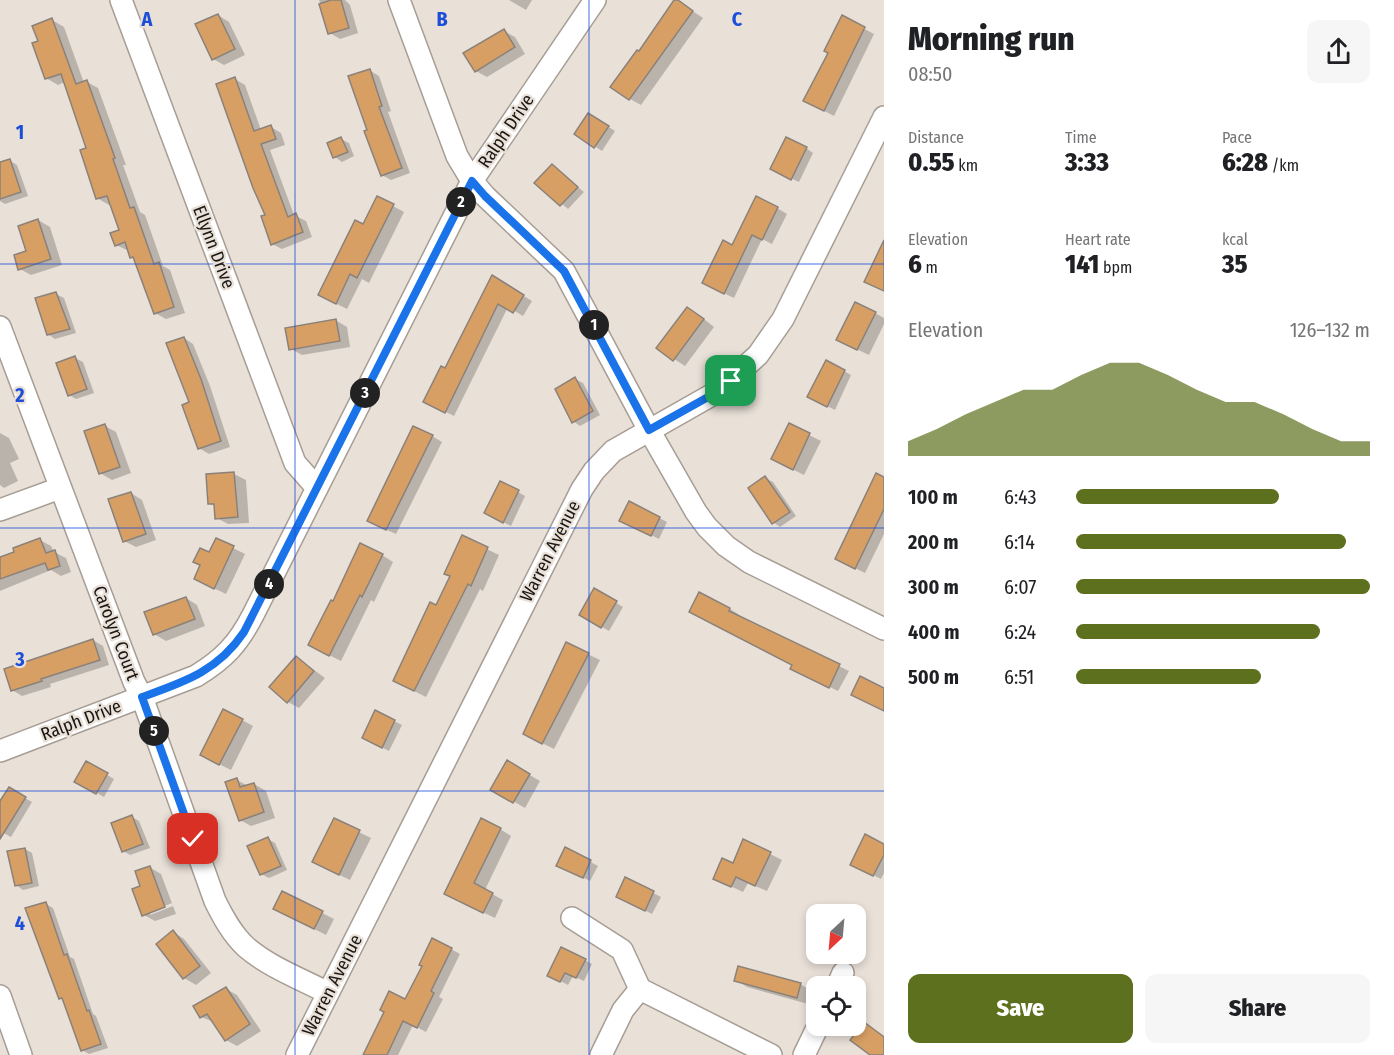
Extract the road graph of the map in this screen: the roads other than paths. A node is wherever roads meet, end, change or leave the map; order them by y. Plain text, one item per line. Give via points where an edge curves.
1 (121, 0) edge
2 (399, 0) edge
3 (596, 0) edge
4 (884, 117) edge
5 (472, 181) junction
6 (0, 327) edge
7 (649, 430) junction
8 (60, 488) junction
9 (318, 488) junction
10 (0, 510) edge
11 (884, 629) edge
12 (142, 697) junction
13 (0, 751) edge
14 (572, 918) dead end
15 (640, 989) junction
16 (328, 993) junction
17 (0, 996) edge
18 (813, 1036) edge
19 (21, 1055) edge
20 (297, 1055) edge
21 (601, 1055) edge
22 (771, 1055) edge
23 (804, 1055) edge

1 - 9 street, Ellynn Drive via 295,463
2 - 5 street via 457,156
3 - 5 street, Ralph Drive
4 - 7 street, Warren Avenue via 783,319 758,355 717,392
5 - 7 street via 564,271
5 - 9 street, Ralph Drive
6 - 8 street, Carolyn Court
7 - 11 street via 714,536 749,562
7 - 16 street, Warren Avenue via 603,460 582,489
8 - 10 street
8 - 12 street, Carolyn Court
9 - 12 street, Ralph Drive via 235,645 224,658 196,676
12 - 13 street, Ralph Drive
12 - 16 street, Carolyn Court via 225,920 246,947
14 - 15 street via 622,950
15 - 21 street via 623,1010
15 - 22 street
16 - 20 street, Warren Avenue
17 - 19 street
18 - 23 street

